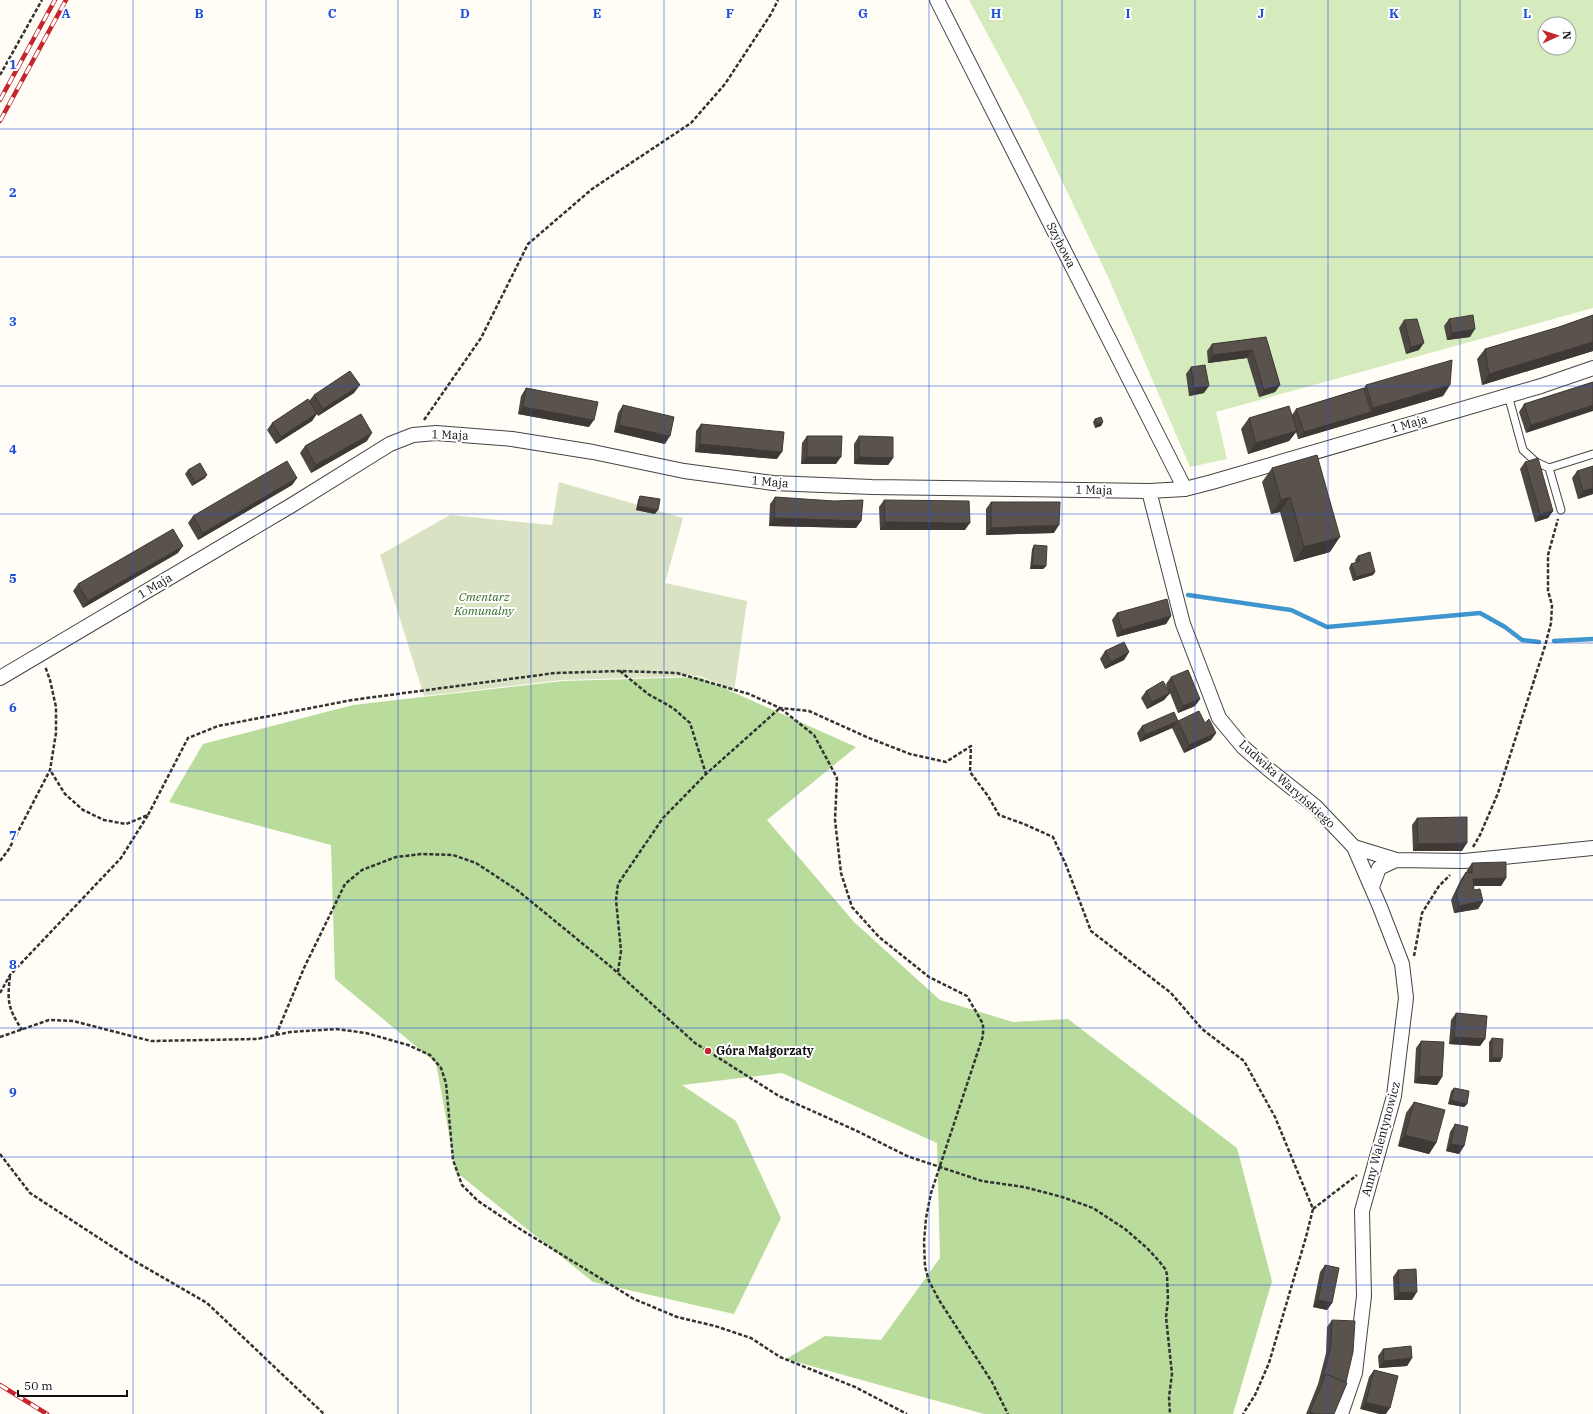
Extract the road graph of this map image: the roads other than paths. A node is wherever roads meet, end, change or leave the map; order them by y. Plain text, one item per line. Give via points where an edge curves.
1 (937, 0) edge
2 (1593, 368) edge
3 (1508, 395) junction
4 (1593, 454) edge
5 (1549, 468) junction
6 (1185, 489) junction
7 (1149, 491) junction
8 (1561, 510) road end
9 (0, 678) edge
10 (1354, 847) junction
11 (1593, 848) edge
12 (1396, 860) junction
13 (1372, 887) junction
14 (1341, 1414) edge

1 - 6 street, Szybowa
2 - 3 street, 1 Maja
3 - 5 lane via 1523,450 1536,462
3 - 6 street, 1 Maja
4 - 5 lane
5 - 8 lane
6 - 7 street, 1 Maja
7 - 9 street, 1 Maja via 773,483 684,471 512,438 413,435 390,444
7 - 10 street, Ludwika Waryńskiego via 1184,624 1219,718 1243,747 1316,807
10 - 12 street, Ludwika Waryńskiego
10 - 13 street, Anny Walentynowicz
11 - 12 street, Ludwika Waryńskiego via 1464,861
12 - 13 street via 1379,868
13 - 14 street, Anny Walentynowicz via 1402,964 1406,998 1394,1096 1362,1212 1364,1296 1355,1372

